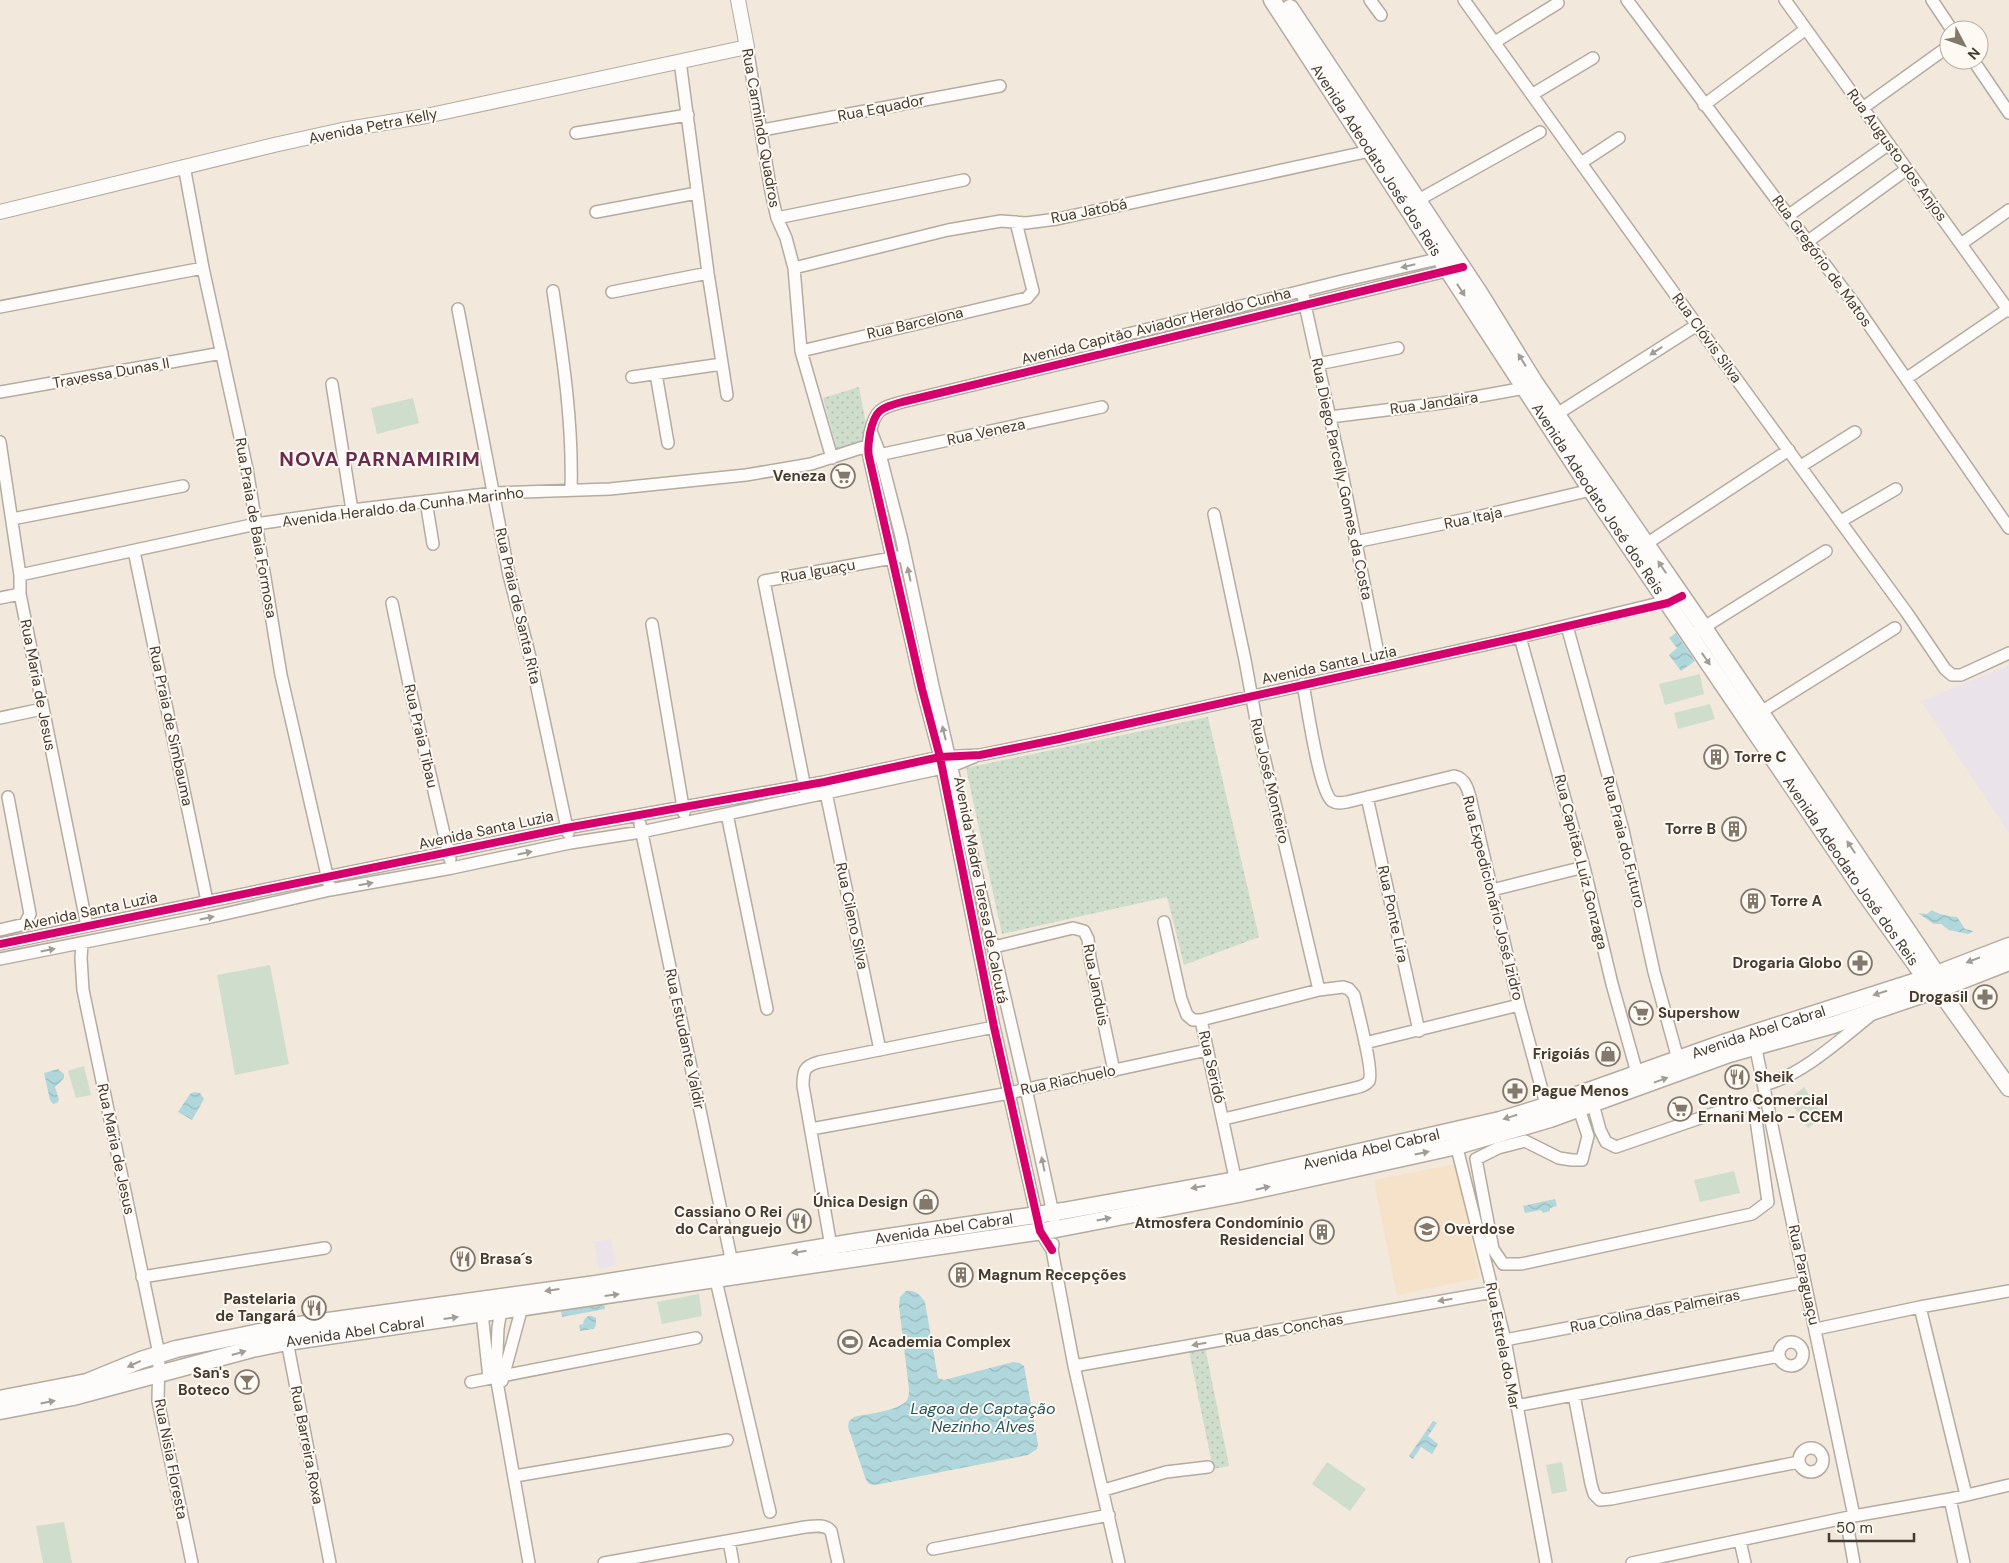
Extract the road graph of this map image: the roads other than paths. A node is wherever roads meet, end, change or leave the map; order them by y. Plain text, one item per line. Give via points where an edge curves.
1 (738, 0) edge
2 (1272, 0) edge
3 (1285, 0) edge
4 (1370, 0) edge
5 (1464, 0) edge
6 (1627, 0) edge
7 (1785, 0) edge
8 (1932, 0) edge
9 (1558, 3) dead end
10 (1381, 15) dead end
11 (1945, 20) edge
12 (1806, 29) junction
13 (1495, 42) junction
14 (747, 47) junction
15 (1939, 53) edge
16 (1593, 58) dead end
17 (680, 61) junction
18 (1980, 70) edge
19 (1000, 86) dead end
20 (1533, 94) junction
21 (1704, 105) junction
22 (1864, 107) junction
23 (2009, 113) edge
24 (688, 115) junction
25 (762, 130) junction
26 (1540, 132) dead end
27 (576, 133) dead end
28 (1619, 138) dead end
29 (1889, 144) junction
30 (1376, 148) junction
31 (1581, 163) junction
32 (184, 166) junction
33 (1907, 169) junction
34 (964, 180) dead end
35 (697, 193) junction
36 (1413, 203) junction
37 (2009, 210) edge
38 (0, 212) edge
39 (596, 212) dead end
40 (1789, 215) junction
41 (777, 218) junction
42 (1016, 222) junction
43 (1808, 242) junction
44 (1961, 244) junction
45 (1452, 263) junction
46 (203, 268) junction
47 (794, 268) junction
48 (708, 273) junction
49 (553, 291) dead end
50 (1302, 291) junction
51 (612, 292) dead end
52 (1305, 304) junction
53 (0, 308) edge
54 (458, 309) dead end
55 (2008, 310) edge
56 (1697, 325) junction
57 (1398, 348) dead end
58 (801, 350) junction
59 (222, 353) junction
60 (1097, 356) junction
61 (722, 364) junction
62 (1318, 364) junction
63 (656, 374) junction
64 (632, 377) dead end
65 (1907, 378) junction
66 (332, 384) dead end
67 (1530, 385) junction
68 (0, 392) edge
69 (727, 395) dead end
70 (1102, 407) dead end
71 (1557, 414) junction
72 (1330, 417) junction
73 (1854, 432) dead end
74 (0, 442) edge
75 (668, 444) dead end
76 (873, 450) junction
77 (1789, 450) junction
78 (832, 458) junction
79 (1801, 466) junction
80 (183, 486) dead end
81 (1896, 489) dead end
82 (572, 490) junction
83 (1591, 490) junction
84 (494, 493) junction
85 (426, 501) junction
86 (352, 510) junction
87 (1214, 514) dead end
88 (12, 519) junction
89 (1841, 521) junction
90 (256, 524) junction
91 (2009, 528) edge
92 (1355, 542) junction
93 (433, 544) dead end
94 (1640, 548) junction
95 (134, 551) junction
96 (1826, 551) dead end
97 (905, 555) junction
98 (891, 558) junction
99 (20, 574) junction
100 (20, 594) junction
101 (0, 598) edge
102 (1675, 599) junction
103 (392, 603) dead end
104 (652, 624) dead end
105 (1567, 626) junction
106 (1895, 628) dead end
107 (1697, 632) junction
108 (1520, 637) junction
109 (2009, 653) edge
110 (1381, 668) junction
111 (1303, 684) junction
112 (1252, 696) junction
113 (42, 709) junction
114 (1754, 716) junction
115 (0, 718) edge
116 (946, 762) junction
117 (804, 785) junction
118 (825, 788) junction
119 (8, 797) dead end
120 (807, 797) junction
121 (1367, 797) junction
122 (712, 801) junction
123 (682, 806) junction
124 (727, 814) junction
125 (638, 815) junction
126 (714, 816) junction
127 (686, 822) junction
128 (566, 828) junction
129 (641, 832) junction
130 (570, 843) junction
131 (448, 853) junction
132 (1584, 867) junction
133 (452, 868) junction
134 (327, 876) junction
135 (330, 890) junction
136 (1492, 890) junction
137 (207, 900) junction
138 (1164, 922) dead end
139 (87, 926) junction
140 (0, 930) edge
141 (0, 944) edge
142 (82, 944) junction
143 (2009, 946) edge
144 (994, 947) junction
145 (0, 960) edge
146 (2009, 962) edge
147 (1938, 986) junction
148 (1319, 990) junction
149 (1519, 1005) junction
150 (767, 1009) dead end
151 (1879, 1010) junction
152 (1831, 1018) junction
153 (1201, 1020) junction
154 (994, 1027) junction
155 (1419, 1031) junction
156 (1754, 1040) junction
157 (1365, 1043) junction
158 (880, 1050) junction
159 (1207, 1050) junction
160 (1678, 1059) junction
161 (1114, 1071) junction
162 (1639, 1080) junction
163 (2007, 1082) edge
164 (1764, 1085) junction
165 (1026, 1088) junction
166 (1009, 1093) junction
167 (1586, 1107) junction
168 (1548, 1112) junction
169 (1224, 1119) junction
170 (811, 1129) junction
171 (1455, 1138) junction
172 (1237, 1187) junction
173 (1054, 1212) junction
174 (1037, 1214) junction
175 (1048, 1230) junction
176 (325, 1248) dead end
177 (832, 1253) junction
178 (732, 1263) junction
179 (714, 1272) junction
180 (142, 1277) junction
181 (1805, 1282) junction
182 (2009, 1291) edge
183 (1493, 1292) junction
184 (522, 1307) junction
185 (1920, 1307) junction
186 (501, 1310) junction
187 (482, 1313) junction
188 (1816, 1329) junction
189 (286, 1335) junction
190 (696, 1338) dead end
191 (1505, 1340) junction
192 (159, 1354) junction
193 (1779, 1356) dead end
194 (1074, 1366) junction
195 (157, 1376) junction
196 (496, 1376) junction
197 (471, 1382) dead end
198 (1574, 1395) junction
199 (0, 1399) edge
200 (1516, 1406) junction
201 (0, 1411) edge
202 (727, 1440) dead end
203 (1799, 1462) dead end
204 (1208, 1466) dead end
205 (515, 1476) junction
206 (2009, 1485) edge
207 (1104, 1490) junction
208 (1966, 1495) junction
209 (1950, 1499) junction
210 (770, 1512) dead end
211 (1106, 1515) junction
212 (1850, 1517) junction
213 (729, 1541) junction
214 (1740, 1541) junction
215 (933, 1549) dead end
216 (629, 1561) edge
217 (192, 1563) edge
218 (330, 1563) edge
219 (529, 1563) edge
220 (604, 1563) edge
221 (733, 1563) edge
222 (838, 1563) edge
223 (1114, 1563) edge
224 (1119, 1563) edge
225 (1546, 1563) edge
226 (1634, 1563) edge
227 (1744, 1563) edge
228 (1854, 1563) edge
229 (1964, 1563) edge

1 - 14 street, Rua Carmindo Quadros
2 - 30 main road, Avenida Adeodato José dos Reis
3 - 30 main road, Avenida Adeodato José dos Reis
4 - 10 street
5 - 13 street, Rua Clóvis Silva
6 - 21 street, Rua Gregório de Matos
7 - 12 street, Rua Augusto dos Anjos
8 - 11 street
9 - 13 street
12 - 21 street
12 - 22 street, Rua Augusto dos Anjos
13 - 20 street, Rua Clóvis Silva
14 - 17 street, Avenida Petra Kelly
14 - 25 street, Rua Carmindo Quadros
15 - 22 street
16 - 20 street
17 - 24 street
17 - 32 street, Avenida Petra Kelly
18 - 23 street
19 - 25 street, Rua Equador
20 - 31 street, Rua Clóvis Silva
21 - 40 street, Rua Gregório de Matos
22 - 29 street, Rua Augusto dos Anjos
24 - 27 street
24 - 35 street
25 - 41 street, Rua Carmindo Quadros
26 - 36 street
28 - 31 street
29 - 33 street, Rua Augusto dos Anjos
29 - 40 street
30 - 36 main road, Avenida Adeodato José dos Reis
30 - 42 street, Rua Jatobá via 1057,219
31 - 56 street, Rua Clóvis Silva
32 - 38 street, Avenida Petra Kelly
32 - 46 street, Rua Praia de Baia Formosa
33 - 43 street
33 - 44 street, Rua Augusto dos Anjos
34 - 41 street
35 - 39 street
35 - 48 street
36 - 45 main road, Avenida Adeodato José dos Reis
37 - 44 street
40 - 43 street, Rua Gregório de Matos
41 - 47 street, Rua Carmindo Quadros
42 - 47 street, Rua Jatobá via 1001,221 948,230
42 - 58 street, Rua Barcelona via 1033,291 1030,296
43 - 65 street, Rua Gregório de Matos
44 - 55 street, Rua Augusto dos Anjos
45 -> 50 street, Avenida Capitão Aviador Heraldo Cunha
45 - 52 street, Avenida Capitão Aviador Heraldo Cunha
45 - 67 main road, Avenida Adeodato José dos Reis
46 - 53 street
46 - 59 street, Rua Praia de Baia Formosa
47 - 58 street, Rua Carmindo Quadros
48 - 51 street
48 - 61 street
49 - 82 street via 568,395
50 - 52 street, Rua Diego Parcelly Gomes da Costa
50 - 60 street, Avenida Capitão Aviador Heraldo Cunha via 1120,336
52 - 60 street, Avenida Capitão Aviador Heraldo Cunha
52 - 62 street, Rua Diego Parcelly Gomes da Costa
54 - 84 street, Rua Praia de Santa Rita
55 - 65 street
56 -> 71 street
56 - 77 street, Rua Clóvis Silva
57 - 62 street
58 - 78 street, Rua Carmindo Quadros
59 - 68 street, Travessa Dunas II
59 - 90 street, Rua Praia de Baia Formosa
60 - 76 street, Avenida Capitão Aviador Heraldo Cunha via 883,407 874,419 871,431
61 - 63 street
61 - 69 street
62 - 72 street, Rua Diego Parcelly Gomes da Costa
63 - 64 street
63 - 75 street
65 - 91 street, Rua Gregório de Matos
66 - 86 street
67 - 71 main road, Avenida Adeodato José dos Reis
67 - 72 street, Rua Jandaira via 1442,404
67 - 83 main road, Avenida Adeodato José dos Reis
70 - 76 street, Rua Veneza
71 - 94 main road, Avenida Adeodato José dos Reis
72 - 92 street, Rua Diego Parcelly Gomes da Costa
73 - 79 street
74 - 88 street, Rua Maria de Jesus
76 - 78 street, Avenida Heraldo da Cunha Marinho
76 - 97 street, Avenida Madre Teresa de Calcutá
76 - 98 street, Avenida Madre Teresa de Calcutá
77 - 79 street, Rua Clóvis Silva
77 - 94 street
78 - 82 street, Avenida Heraldo da Cunha Marinho via 709,480
79 - 89 street, Rua Clóvis Silva
80 - 88 street
81 - 89 street
82 - 84 street, Avenida Heraldo da Cunha Marinho
83 - 92 street, Rua Itaja
83 - 94 main road, Avenida Adeodato José dos Reis
84 - 85 street, Avenida Heraldo da Cunha Marinho
84 - 128 street, Rua Praia de Santa Rita via 509,575 533,669
85 - 86 street, Avenida Heraldo da Cunha Marinho
85 - 93 street
86 - 90 street, Avenida Heraldo da Cunha Marinho
87 - 112 street, Rua José Monteiro
88 - 99 street, Rua Maria de Jesus
89 - 109 street, Rua Clóvis Silva via 1952,675 1961,675
90 - 95 street, Avenida Heraldo da Cunha Marinho
90 - 134 street, Rua Praia de Baia Formosa via 281,675
92 - 110 street, Rua Diego Parcelly Gomes da Costa
94 - 102 main road, Avenida Adeodato José dos Reis
95 - 99 street, Avenida Heraldo da Cunha Marinho
95 - 137 street, Rua Praia de Simbauma
96 - 107 street
97 - 98 street, Rua Iguaçu
116 -> 97 street, Avenida Madre Teresa de Calcutá
98 - 116 street, Avenida Madre Teresa de Calcutá
98 - 117 street, Rua Iguaçu via 764,581
99 - 100 street, Rua Maria de Jesus
100 - 101 street
100 - 113 street, Rua Maria de Jesus
102 - 105 street, Avenida Santa Luzia
102 - 107 main road, Avenida Adeodato José dos Reis
103 - 131 street, Rua Praia Tibau
104 - 123 street
105 - 108 street, Avenida Santa Luzia
105 - 160 street, Rua Praia do Futuro via 1623,830 1654,972
106 - 114 street
107 - 114 main road, Avenida Adeodato José dos Reis
108 - 110 street, Avenida Santa Luzia
108 - 132 street, Rua Capitão Luiz Gonzaga
110 - 111 street, Avenida Santa Luzia
111 - 112 street, Avenida Santa Luzia
111 - 121 street, Rua Expedicionário José Izidro via 1321,776 1329,797 1340,803
112 - 116 street, Avenida Santa Luzia
112 - 148 street, Rua José Monteiro
113 - 115 street
113 - 139 street, Rua Maria de Jesus
114 - 147 main road, Avenida Adeodato José dos Reis
116 - 118 street, Avenida Santa Luzia
116 - 144 street, Avenida Madre Teresa de Calcutá
116 - 154 street, Avenida Madre Teresa de Calcutá
117 - 118 street, Avenida Santa Luzia
117 - 120 street
117 - 122 street, Avenida Santa Luzia
118 - 120 street, Avenida Santa Luzia
118 - 158 street, Rua Cileno Silva
119 - 140 street via 30,914 25,924
120 - 124 street, Avenida Santa Luzia
121 - 136 street, Rua Expedicionário José Izidro via 1454,776 1461,779 1468,791
121 - 155 street, Rua Ponte Lira
122 - 123 street, Avenida Santa Luzia
122 - 126 street
123 - 125 street, Avenida Santa Luzia
123 - 127 street
124 - 126 street, Avenida Santa Luzia
124 - 150 street
125 - 128 street, Avenida Santa Luzia
125 - 129 street, Rua Estudante Valdir
126 - 127 street, Avenida Santa Luzia
127 - 129 street, Avenida Santa Luzia
128 - 130 street, Rua Praia de Santa Rita
128 - 131 street, Avenida Santa Luzia
129 - 130 street, Avenida Santa Luzia
129 - 178 street, Rua Estudante Valdir
133 -> 130 street, Avenida Santa Luzia
131 - 133 street, Rua Praia Tibau
131 - 134 street, Avenida Santa Luzia
132 - 136 street
132 - 162 street, Rua Capitão Luiz Gonzaga
135 -> 133 street, Avenida Santa Luzia
134 - 135 street, Rua Praia de Baia Formosa
134 - 137 street, Avenida Santa Luzia
142 -> 135 street, Avenida Santa Luzia
136 - 149 street, Rua Expedicionário José Izidro
137 - 139 street, Avenida Santa Luzia
138 - 153 street, Rua Seridó via 1184,1010 1193,1020
139 - 141 street, Avenida Santa Luzia
145 -> 142 street, Avenida Santa Luzia
142 - 180 street, Rua Maria de Jesus via 83,990
143 -> 147 main road, Avenida Abel Cabral
144 - 161 street, Rua Janduis via 1073,928 1084,931
144 - 165 street, Avenida Madre Teresa de Calcutá
146 - 147 main road, Avenida Abel Cabral
147 - 151 main road, Avenida Abel Cabral
147 -> 152 main road, Avenida Abel Cabral
147 - 163 main road, Avenida Adeodato José dos Reis
148 - 153 street
148 - 157 street via 1344,987 1352,992
149 - 155 street
149 - 168 street, Rua Expedicionário José Izidro
151 - 152 main road, Avenida Abel Cabral
151 - 164 street via 1810,1061 1779,1081
152 - 156 main road, Avenida Abel Cabral
153 - 159 street, Rua Seridó
154 - 158 street
154 - 166 street, Avenida Madre Teresa de Calcutá
155 - 157 street
156 - 160 main road, Avenida Abel Cabral
162 -> 156 main road, Avenida Abel Cabral
156 - 164 street, Rua Paraguaçu
157 - 169 street via 1370,1073 1363,1086
158 - 170 street via 810,1064 805,1069 805,1098
159 - 161 street, Rua Riachuelo
159 - 169 street, Rua Seridó
160 - 162 main road, Avenida Abel Cabral
161 - 165 street, Rua Riachuelo
162 - 167 main road, Avenida Abel Cabral
162 - 168 main road, Avenida Abel Cabral
164 - 181 street, Rua Paraguaçu
165 - 166 street, Rua Riachuelo
173 -> 165 street, Avenida Madre Teresa de Calcutá
166 - 170 street, Rua Riachuelo
166 - 174 street, Avenida Madre Teresa de Calcutá
167 - 167 street via 1588,1136 1582,1160 1559,1158 1526,1141 1498,1148 1476,1159 1494,1249 1503,1264 1521,1264 1752,1214 1768,1202 1755,1113 1750,1107 1740,1104 1616,1146 1606,1142
167 - 168 main road, Avenida Abel Cabral
168 - 171 main road, Avenida Abel Cabral via 1500,1120
169 - 172 street, Rua Seridó
170 - 177 street
171 - 172 main road, Avenida Abel Cabral
171 - 183 street, Rua Estrela do Mar
172 -> 173 main road, Avenida Abel Cabral
175 -> 172 main road, Avenida Abel Cabral
173 - 174 main road, Avenida Abel Cabral
173 - 175 street, Avenida Madre Teresa de Calcutá
174 - 175 street, Avenida Madre Teresa de Calcutá
174 - 177 main road, Avenida Abel Cabral
175 - 177 main road, Avenida Abel Cabral
175 - 194 street, Avenida Madre Teresa de Calcutá
176 - 180 street
177 -> 178 main road, Avenida Abel Cabral
177 - 179 main road, Avenida Abel Cabral
178 - 179 main road, Avenida Abel Cabral
184 -> 179 main road, Avenida Abel Cabral via 634,1292
179 -> 189 main road, Avenida Abel Cabral via 596,1284
179 - 210 street
180 - 192 street, Rua Maria de Jesus
181 - 188 street, Rua Paraguaçu
181 - 191 street, Rua Colina das Palmeiras
182 - 185 street
183 - 191 street, Rua Estrela do Mar
183 -> 194 street, Rua das Conchas
184 - 186 main road, Avenida Abel Cabral
184 - 196 street
185 - 188 street
185 - 208 street
186 - 187 main road, Avenida Abel Cabral
186 - 196 street
189 -> 187 main road, Avenida Abel Cabral
187 - 196 street
188 - 212 street, Rua Paraguaçu
189 - 192 main road, Avenida Abel Cabral via 196,1344
195 -> 189 main road, Avenida Abel Cabral via 252,1349
189 - 218 street, Rua Barreira Roxa
190 - 196 street
191 - 200 street, Rua Estrela do Mar
192 - 195 street, Rua Nisia Floresta
192 -> 199 main road, Avenida Abel Cabral via 87,1382
193 - 198 street
194 - 207 street, Avenida Madre Teresa de Calcutá
201 -> 195 main road, Avenida Abel Cabral
195 - 217 street, Rua Nisia Floresta via 158,1401
196 - 197 street
196 - 205 street
198 - 200 street
198 - 203 street via 1591,1484 1600,1500
200 - 225 street, Rua Estrela do Mar
202 - 205 street
204 - 207 street via 1166,1472
205 - 219 street
206 - 208 street
207 - 211 street, Avenida Madre Teresa de Calcutá
208 - 209 street
209 - 212 street
209 - 229 street
211 - 215 street
211 - 223 street, Avenida Madre Teresa de Calcutá
211 - 224 street, Avenida Madre Teresa de Calcutá
212 - 214 street
212 - 228 street, Rua Paraguaçu
213 - 216 street
213 - 221 street
213 - 222 street via 821,1526 831,1531
214 - 226 street
214 - 227 street
216 - 220 street

